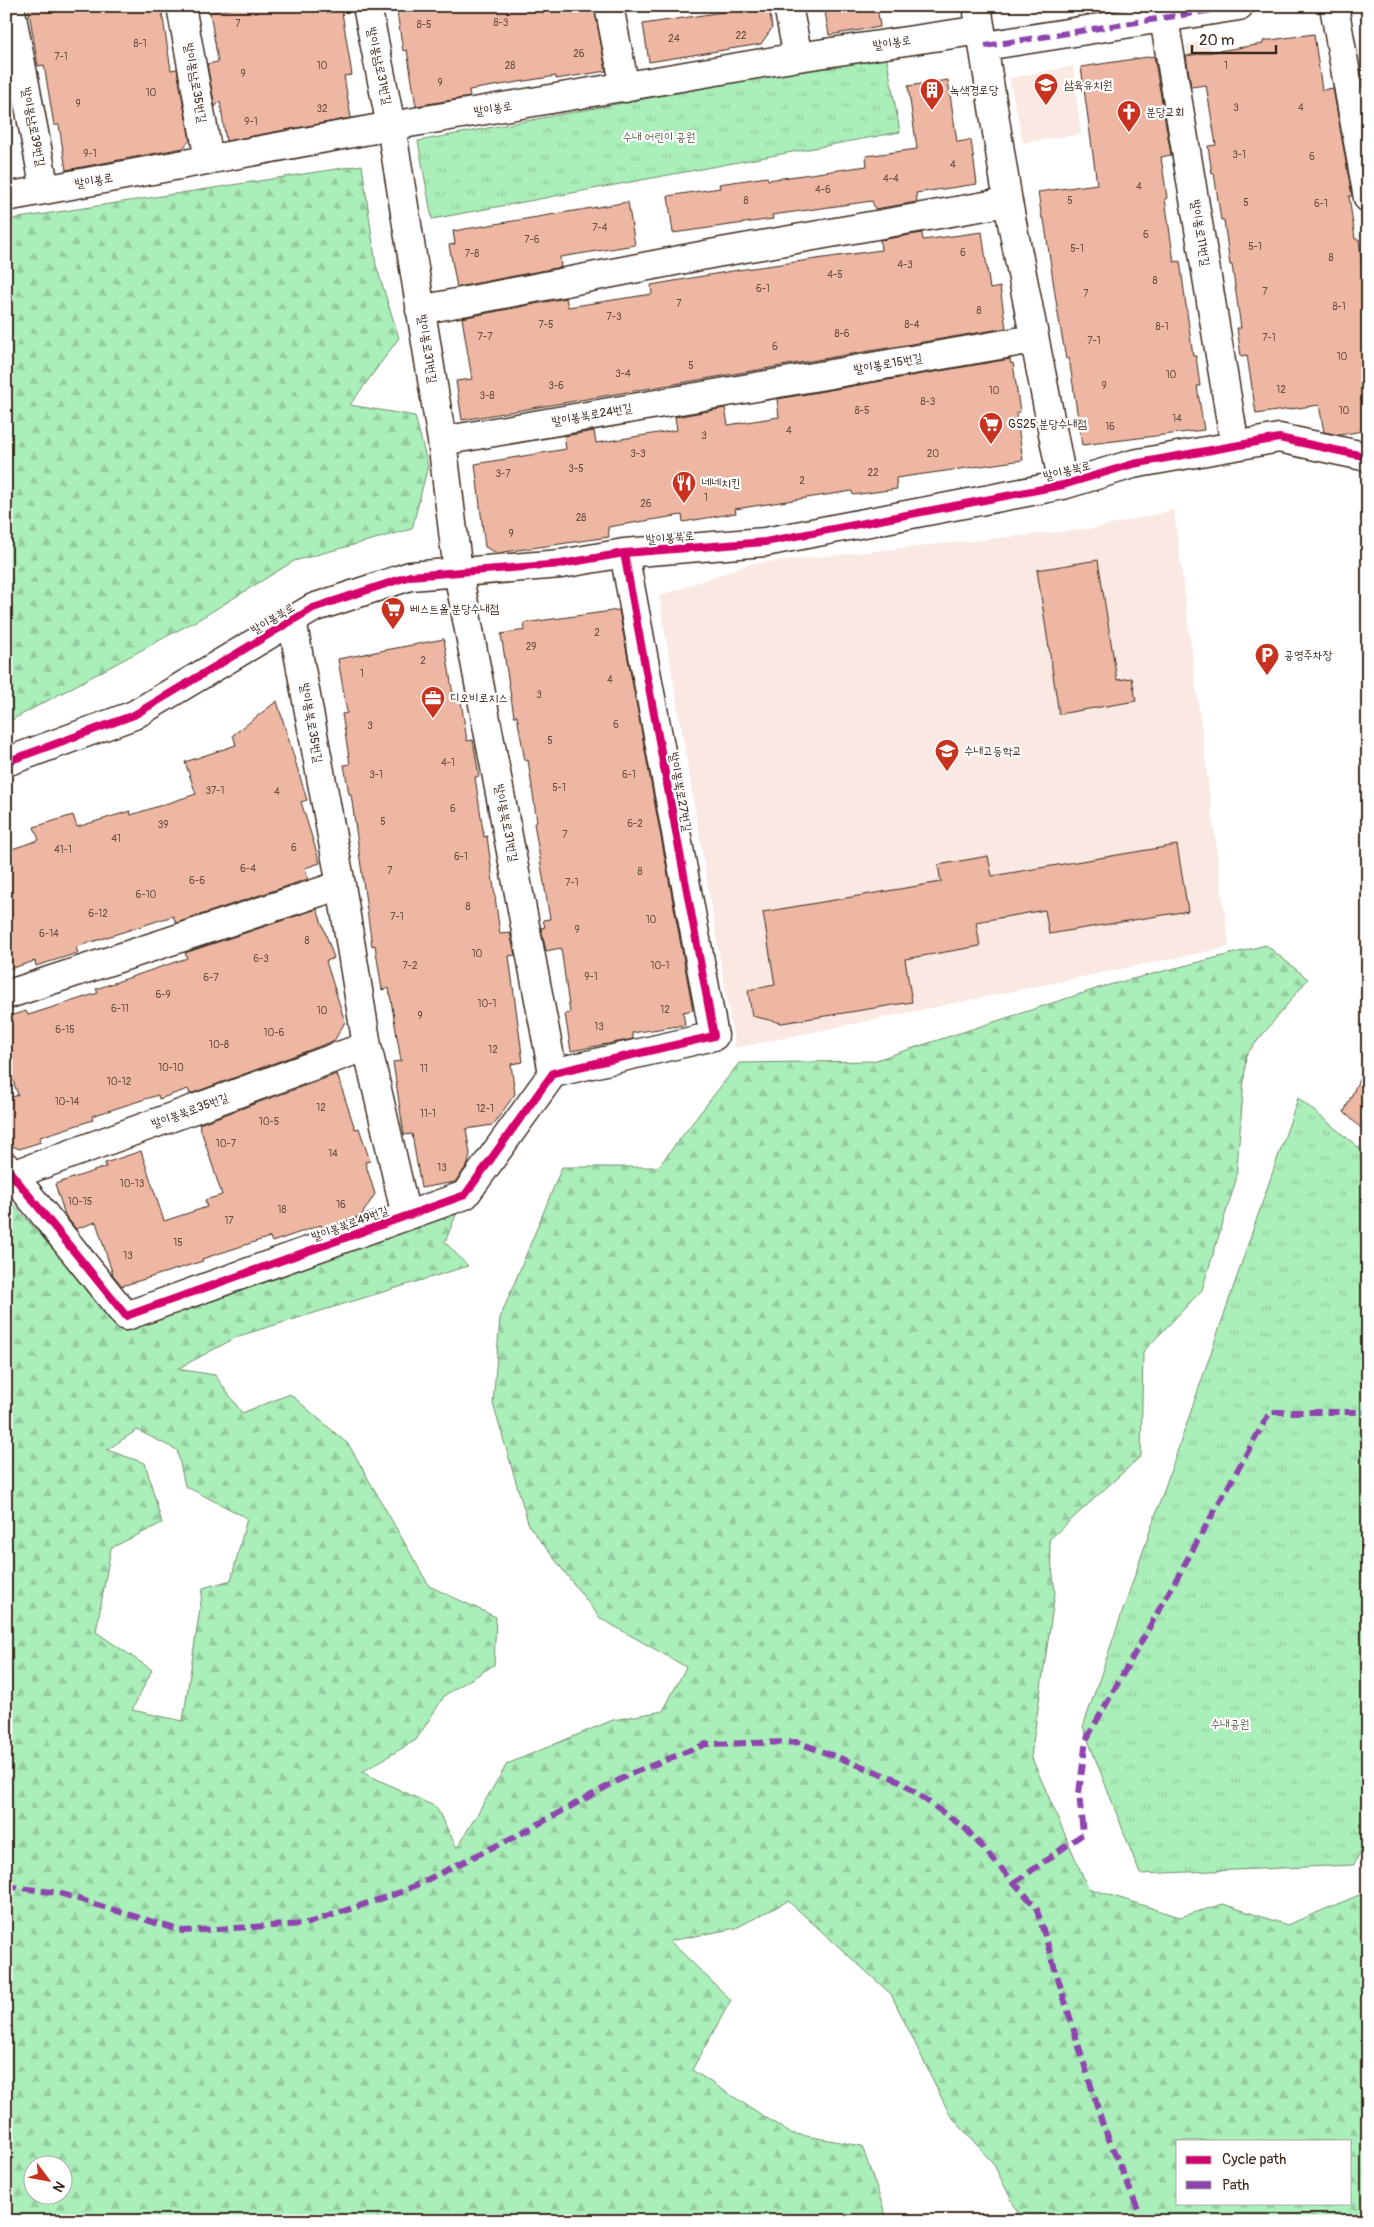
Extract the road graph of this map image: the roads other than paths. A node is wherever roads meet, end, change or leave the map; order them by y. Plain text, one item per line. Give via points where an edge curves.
1 (10, 6) edge
2 (181, 6) edge
3 (367, 6) edge
4 (609, 6) edge
5 (788, 6) edge
6 (1239, 6) edge
7 (1334, 6) edge
8 (1163, 13) edge
9 (982, 19) edge
10 (798, 57) junction
11 (625, 88) junction
12 (391, 126) junction
13 (209, 160) junction
14 (45, 190) junction
15 (6, 197) edge
16 (1368, 198) edge
17 (1008, 202) junction
18 (420, 310) junction
19 (1034, 339) junction
20 (742, 390) joint
21 (442, 441) junction
22 (1234, 446) junction
23 (1368, 457) edge
24 (1063, 485) junction
25 (624, 553) junction
26 (458, 572) junction
27 (292, 620) junction
28 (6, 762) edge
29 (341, 885) junction
30 (6, 995) edge
31 (367, 1046) junction
32 (554, 1073) junction
33 (10, 1171) edge
34 (406, 1216) junction

1 - 14 street, 발이봉남로39번길
2 - 13 street, 발이봉남로35번길
3 - 12 street, 발이봉남로31번길
4 - 11 street
5 - 10 street
6 - 8 street, 발이봉로
7 - 16 street
8 - 9 street, 발이봉로
8 - 22 street, 발이봉로11번길
9 - 10 street, 발이봉로
9 - 17 street
10 - 11 street, 발이봉로
11 - 12 street, 발이봉로
12 - 13 street, 발이봉로
12 - 18 street, 발이봉로31번길
13 - 14 street, 발이봉로
14 - 15 street, 발이봉로
17 - 18 street via 716,253
17 - 19 street
18 - 21 street, 발이봉로31번길
19 - 20 street, 발이봉로15번길
19 - 24 street
20 - 21 street, 발이봉북로24번길
21 - 26 street, 발이봉로31번길
22 - 23 street, 발이봉북로 via 1279,438
22 - 24 street, 발이봉북로 via 1133,464
24 - 25 street, 발이봉북로 via 765,542
25 - 26 street, 발이봉북로 via 561,564
25 - 32 street, 발이봉북로27번길 via 714,1036
26 - 27 street, 발이봉북로 via 410,576 313,608
26 - 32 street, 발이봉북로31번길
27 - 28 street, 발이봉북로 via 134,715
27 - 29 street, 발이봉북로35번길
29 - 30 street
29 - 31 street, 발이봉북로35번길
31 - 33 street, 발이봉북로35번길
31 - 34 street, 발이봉북로35번길
32 - 34 street, 발이봉북로49번길 via 465,1195
33 - 34 street, 발이봉북로49번길 via 126,1316

